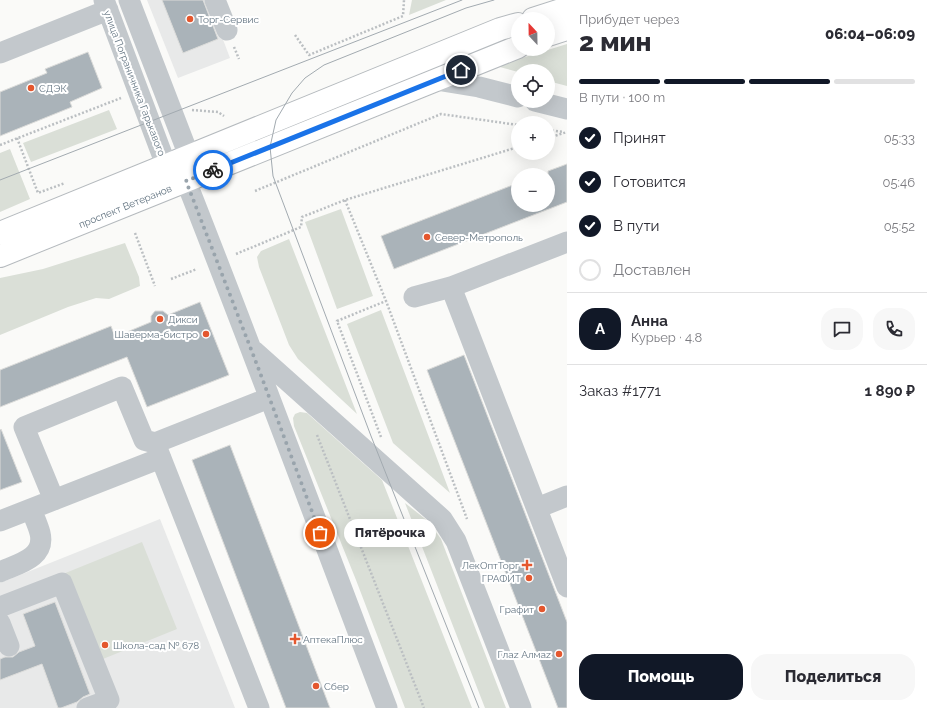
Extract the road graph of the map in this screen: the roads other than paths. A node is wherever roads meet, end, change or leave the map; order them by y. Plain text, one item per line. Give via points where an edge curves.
1 (128, 0) edge
2 (215, 0) edge
3 (106, 5) edge
4 (567, 8) edge
5 (555, 12) edge
6 (511, 26) edge
7 (567, 29) edge
8 (227, 30) dead end
9 (555, 33) edge
10 (511, 50) edge
11 (0, 53) edge
12 (436, 80) junction
13 (511, 95) edge
14 (555, 106) edge
15 (567, 109) edge
16 (189, 156) junction
17 (166, 165) junction
18 (186, 181) junction
19 (0, 233) edge
20 (567, 242) edge
21 (0, 256) edge
22 (451, 287) junction
23 (414, 297) dead end
24 (251, 348) junction
25 (270, 398) junction
26 (158, 450) junction
27 (567, 496) edge
28 (54, 500) junction
29 (537, 508) junction
30 (31, 509) junction
31 (0, 521) edge
32 (0, 572) edge
33 (567, 587) edge
34 (0, 607) edge
35 (0, 623) edge
36 (9, 646) dead end
37 (87, 708) edge
38 (259, 708) edge
39 (387, 708) edge
40 (520, 708) edge

1 - 16 street
2 - 8 street
3 - 11 street
3 - 17 street, улица Пограничника Гарькавого
4 - 5 main road
6 - 16 main road
7 - 9 main road
10 - 12 main road, проспект Ветеранов
12 - 13 street
12 - 18 main road, проспект Ветеранов
14 - 15 street
16 - 17 main road
16 - 18 street
17 - 18 street, улица Пограничника Гарькавого
17 - 19 main road
18 - 21 main road, проспект Ветеранов
18 - 24 street
20 - 22 street
22 - 23 street
22 - 29 street
24 - 25 street
24 - 40 street via 442,519 456,542
25 - 26 street
25 - 39 street
26 - 28 street
26 - 28 street via 144,440 122,387 24,427
26 - 38 street
27 - 29 street
28 - 30 street
29 - 33 street
30 - 31 street
30 - 32 street via 40,532 41,542 37,554
34 - 37 street via 62,583 109,700
35 - 36 street

